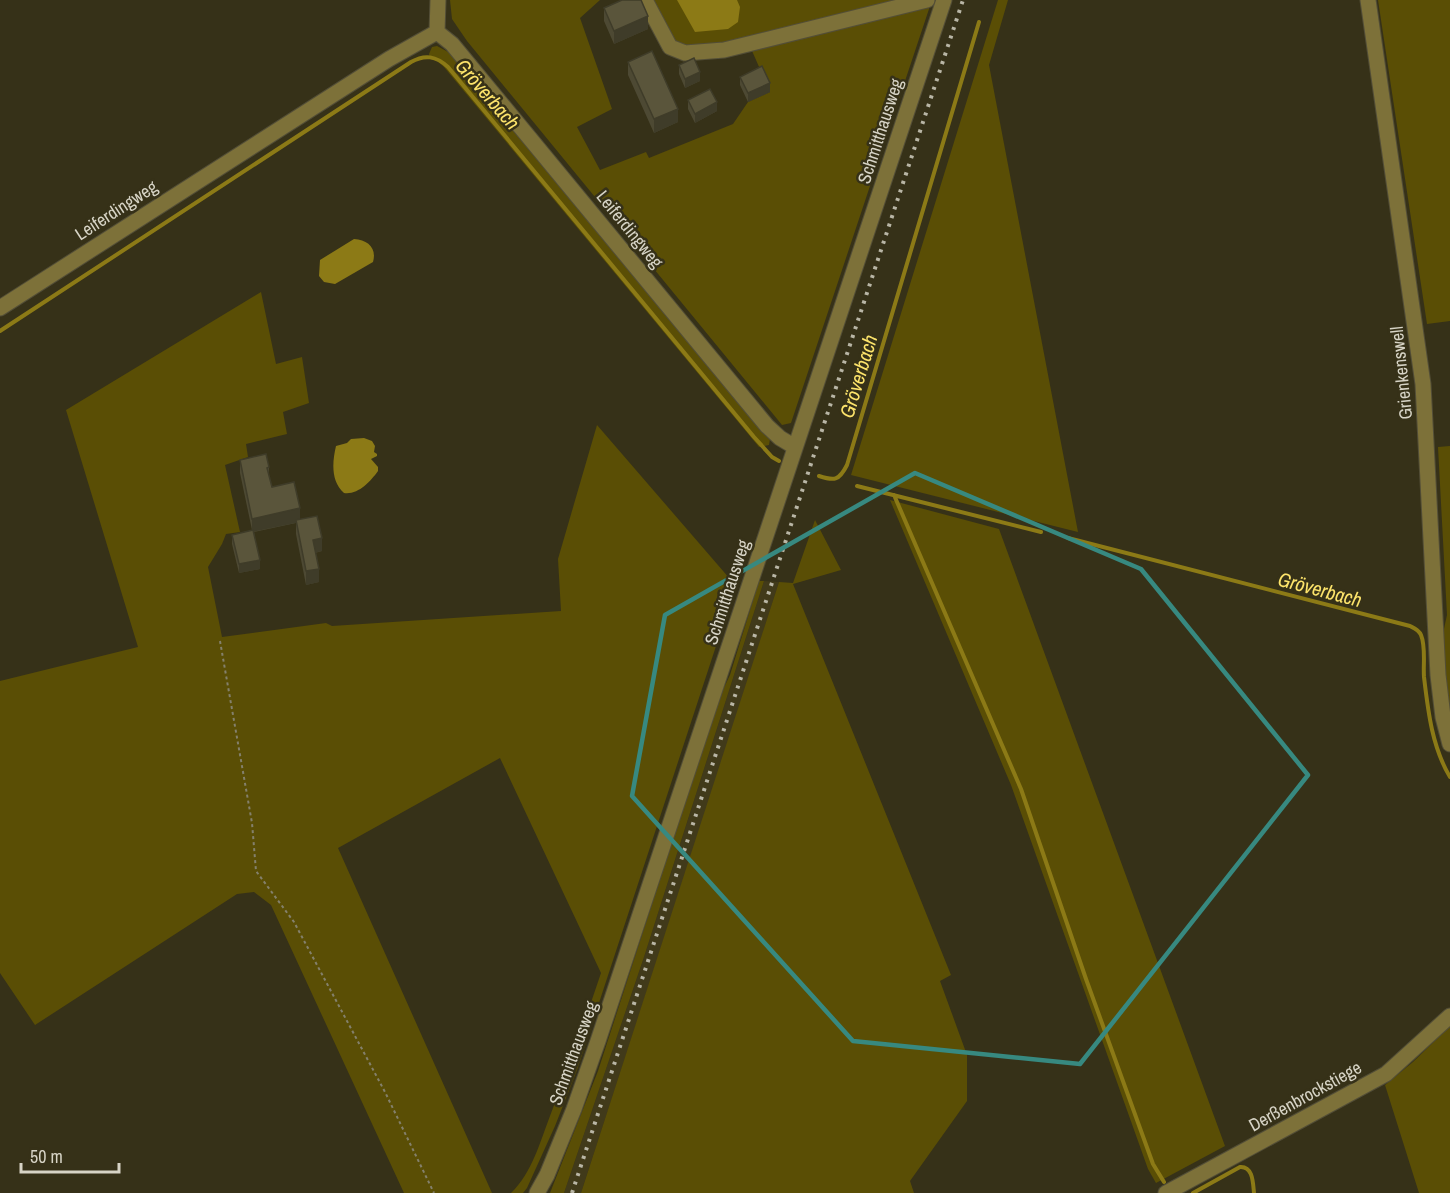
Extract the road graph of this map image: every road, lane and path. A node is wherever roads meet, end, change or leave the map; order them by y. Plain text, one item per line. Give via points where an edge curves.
1 (438, 0) edge
2 (645, 0) edge
3 (927, 0) edge
4 (944, 0) edge
5 (1368, 0) edge
6 (437, 32) junction
7 (0, 308) edge
8 (795, 447) junction
9 (220, 641) dead end
10 (1450, 744) edge
11 (1450, 1016) edge
12 (434, 1193) edge
13 (537, 1193) edge
14 (1166, 1193) edge

1 - 6 street
2 - 3 street via 670,47 685,52 724,50
4 - 8 street, Schmitthausweg
5 - 10 street, Grienkenswell via 1423,384 1440,697
6 - 7 street, Leiferdingweg
6 - 8 street, Leiferdingweg via 452,44 767,426
8 - 13 street, Schmitthausweg via 592,1060
9 - 12 path via 252,823 256,871 294,922
11 - 14 street, Derßenbrockstiege via 1386,1074

